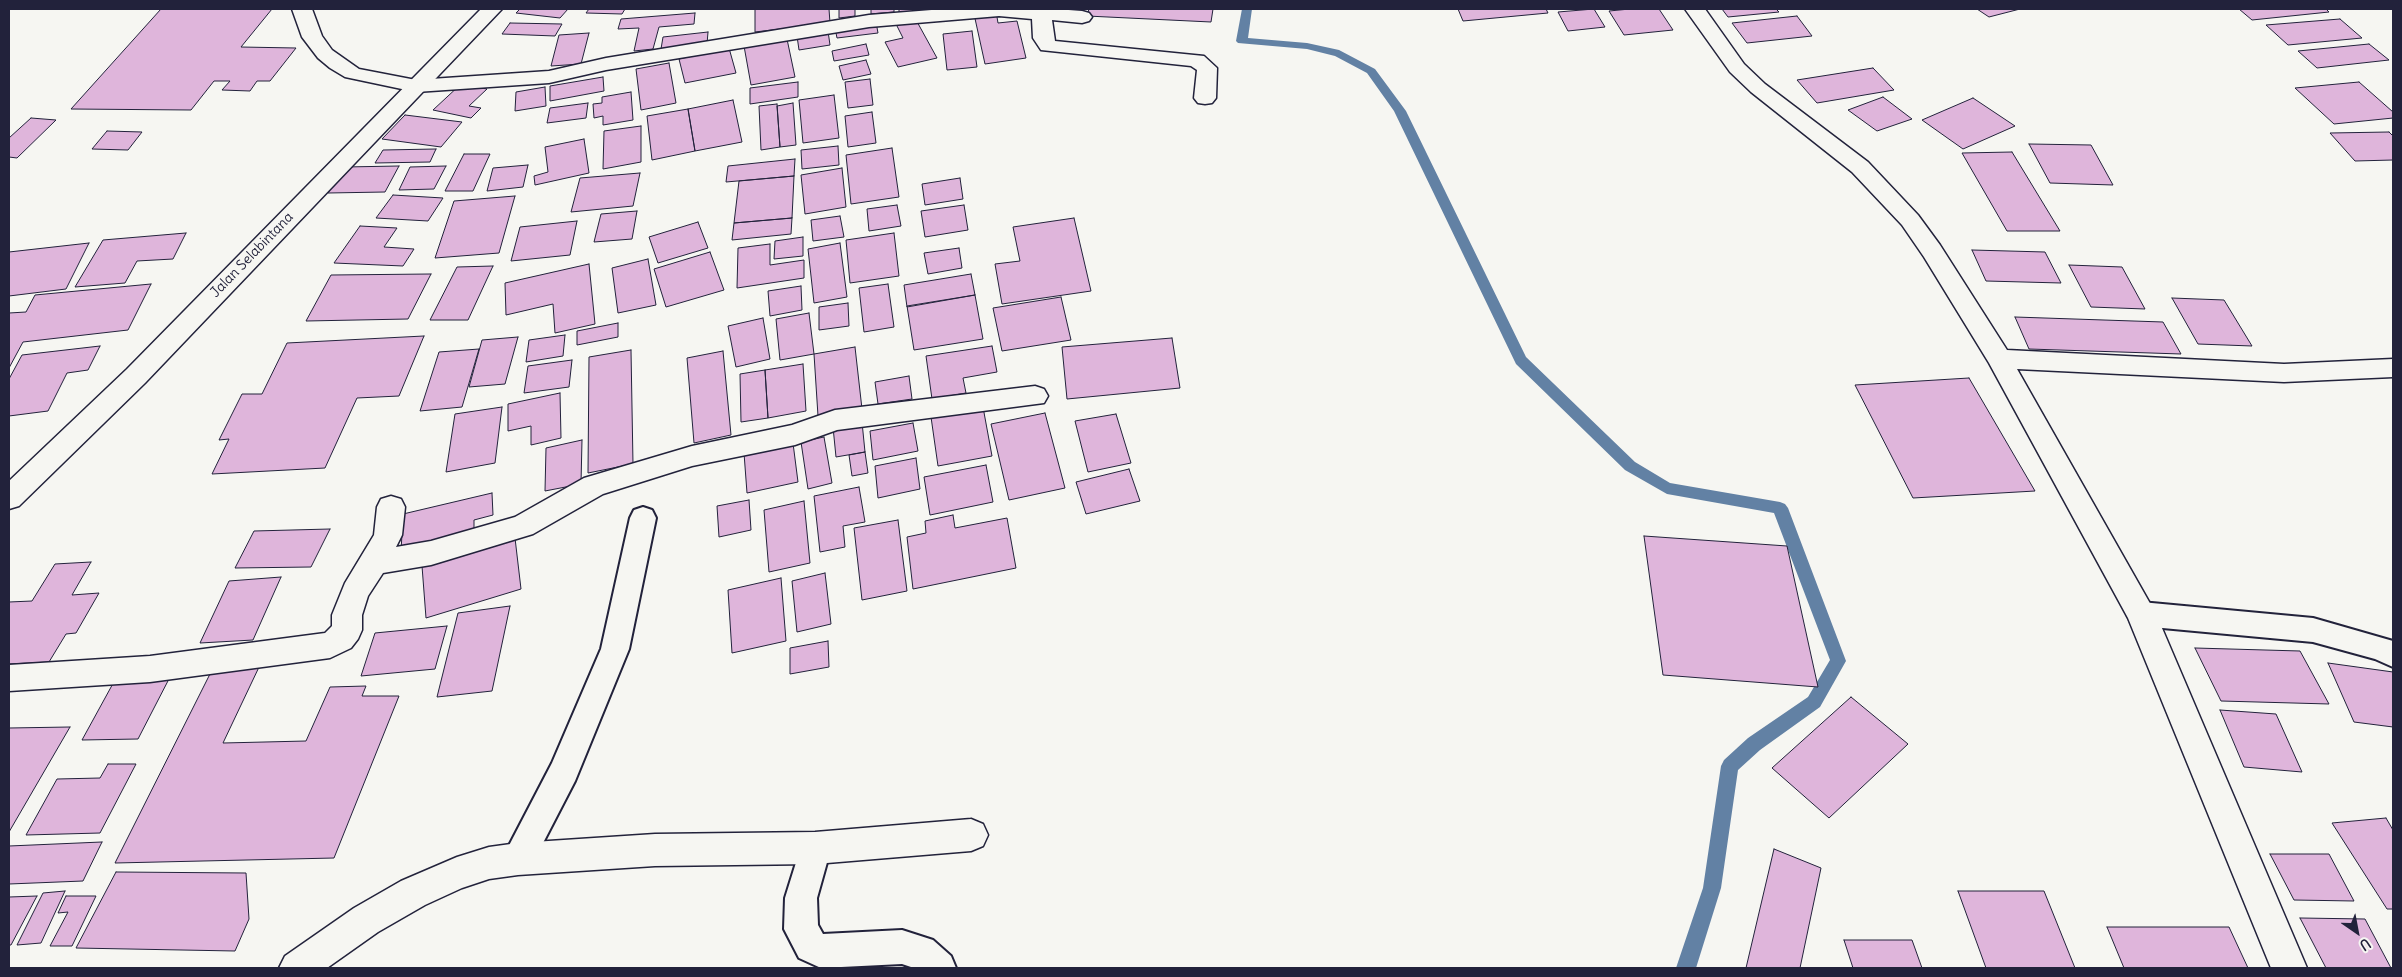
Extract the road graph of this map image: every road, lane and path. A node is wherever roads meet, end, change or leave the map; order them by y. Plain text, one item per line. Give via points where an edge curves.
1 (302, 9) edge
2 (492, 9) edge
3 (1695, 9) edge
4 (1041, 15) junction
5 (1082, 17) dead end
6 (416, 86) junction
7 (1205, 98) dead end
8 (1999, 360) junction
9 (2393, 368) edge
10 (1035, 396) dead end
11 (9, 498) edge
12 (391, 507) dead end
13 (644, 518) dead end
14 (374, 563) junction
15 (2141, 614) junction
16 (2393, 656) edge
17 (9, 678) edge
18 (971, 835) dead end
19 (815, 848) junction
20 (518, 859) junction
21 (297, 968) edge
22 (939, 968) edge
23 (2289, 968) edge

1 - 6 street via 312,37 324,54 337,64 352,73
2 - 6 street, Jalan Selabintana
3 - 8 street via 1737,68 1860,167 1910,220
4 - 5 street
4 - 6 street via 999,10 869,21 606,64 549,77
4 - 7 street via 1043,38 1052,47 1197,60 1207,68
6 - 11 street, Jalan Selabintana via 136,376
8 - 9 street via 2284,373
8 - 15 street
10 - 14 street via 836,420 795,435 692,456 594,486 523,526 431,553
12 - 14 street via 388,535
13 - 20 lane via 615,649 564,770
14 - 17 street via 355,592 346,630 330,645 150,669
15 - 16 lane via 2313,630 2382,649
15 - 23 street
18 - 19 street
19 - 20 street via 655,850
19 - 22 lane via 801,898 801,929 812,946 821,951 902,947 921,952
20 - 21 street via 457,873 413,893 366,920

